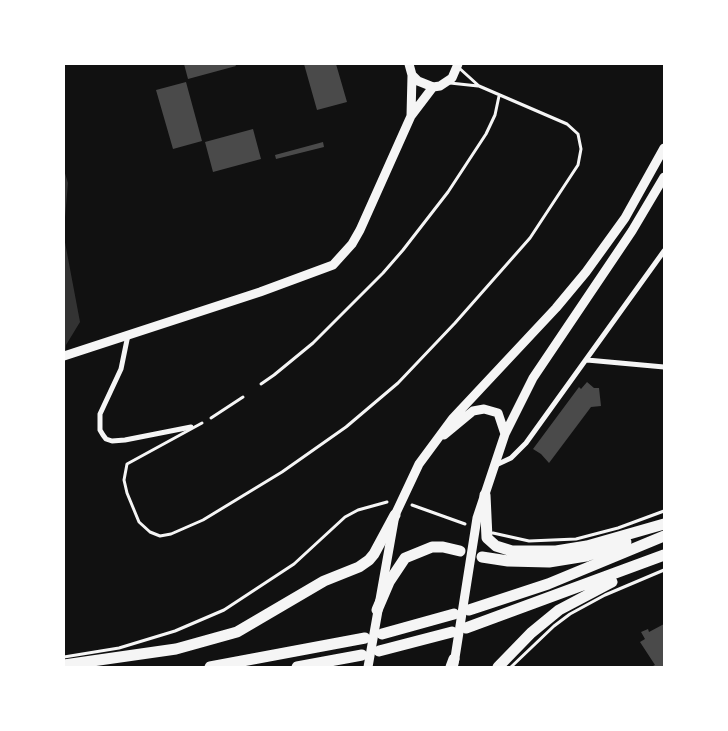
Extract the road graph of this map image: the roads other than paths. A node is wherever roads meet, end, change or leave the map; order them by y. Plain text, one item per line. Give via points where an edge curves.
1 (409, 64) edge
2 (458, 65) edge
3 (412, 76) junction
4 (447, 83) junction
5 (433, 86) junction
6 (479, 86) junction
7 (500, 96) junction
8 (411, 116) junction
9 (664, 148) edge
10 (664, 177) edge
11 (664, 250) edge
12 (128, 336) junction
13 (65, 355) edge
14 (587, 360) junction
15 (664, 367) edge
16 (261, 384) dead end
17 (243, 397) dead end
18 (211, 418) dead end
19 (202, 423) dead end
20 (191, 427) junction
21 (505, 434) junction
22 (429, 448) junction
23 (493, 467) junction
24 (485, 495) joint
25 (387, 502) dead end
26 (412, 505) dead end
27 (664, 511) edge
28 (395, 515) junction
29 (481, 519) junction
30 (465, 524) dead end
31 (664, 525) edge
32 (493, 533) dead end
33 (664, 536) edge
34 (460, 551) dead end
35 (664, 555) edge
36 (482, 557) dead end
37 (664, 570) edge
38 (377, 610) junction
39 (469, 610) dead end
40 (454, 614) dead end
41 (466, 628) dead end
42 (452, 632) dead end
43 (382, 634) dead end
44 (364, 638) dead end
45 (379, 651) dead end
46 (362, 654) dead end
47 (64, 657) edge
48 (453, 662) edge
49 (64, 665) edge
50 (210, 667) edge
51 (297, 667) edge
52 (368, 667) edge
53 (498, 667) edge
54 (511, 667) edge

1 - 3 main road
2 - 4 main road
2 - 6 lane
3 - 5 main road via 425,85
3 - 8 main road
4 - 5 main road
4 - 6 lane
5 - 8 main road
6 - 7 lane
7 - 16 lane via 486,134 448,192 403,250 313,343
7 - 20 lane via 567,124 578,134 581,149 578,165 530,238 455,323 398,383 346,427 282,472 203,520 160,536 139,522 126,493 124,472 132,460
8 - 12 main road via 360,230 334,265
9 - 22 main road via 625,218 586,272
10 - 21 main road via 632,231 533,378
11 - 14 street
12 - 13 main road
12 - 20 street via 121,369 100,414 103,435 112,441 125,440
14 - 15 street
14 - 23 street via 520,449
17 - 18 lane
19 - 20 lane
21 - 22 main road via 498,413 479,410
21 - 23 main road
22 - 28 main road
23 - 24 main road
24 - 29 highway
25 - 47 lane via 345,517 294,564 224,610 175,631 119,648
26 - 30 lane
27 - 32 lane via 576,539 529,541
28 - 38 main road
28 - 49 highway via 369,560 324,580 237,632 176,649
29 - 31 highway via 490,542 512,551 556,551 587,546
29 - 48 main road
31 - 36 highway via 606,550 567,560 526,562
33 - 39 highway via 548,584
34 - 38 highway via 432,547 405,558 388,582
35 - 41 highway
35 - 53 highway via 559,610
37 - 54 lane via 570,614
38 - 52 main road
40 - 43 highway
42 - 45 highway
44 - 50 highway
46 - 51 highway

